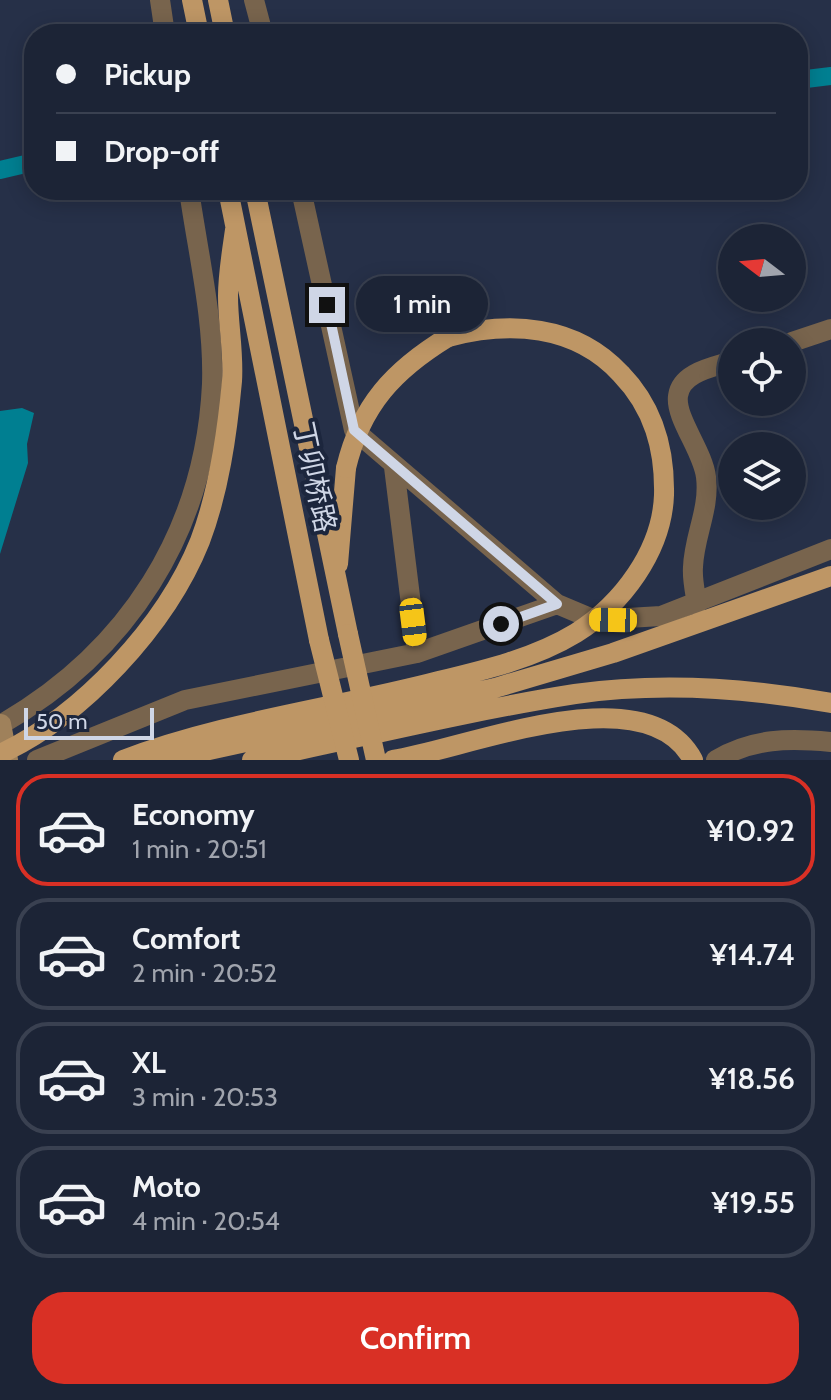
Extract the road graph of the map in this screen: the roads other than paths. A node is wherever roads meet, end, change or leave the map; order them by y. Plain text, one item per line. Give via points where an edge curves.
1 (160, 0) edge
2 (192, 0) edge
3 (218, 0) edge
4 (254, 0) edge
5 (164, 24) edge
6 (197, 24) edge
7 (223, 24) edge
8 (260, 24) edge
9 (190, 200) edge
10 (230, 200) edge
11 (257, 200) edge
12 (303, 200) edge
13 (235, 230) junction
14 (831, 329) edge
15 (806, 337) edge
16 (718, 366) edge
17 (394, 467) junction
18 (831, 549) edge
19 (831, 576) edge
20 (337, 592) junction
21 (557, 604) junction
22 (697, 604) junction
23 (595, 620) junction
24 (417, 653) junction
25 (831, 703) edge
26 (0, 725) edge
27 (831, 742) edge
28 (688, 752) edge
29 (4, 755) edge
30 (37, 760) edge
31 (123, 760) edge
32 (163, 760) edge
33 (252, 760) edge
34 (349, 760) edge
35 (376, 760) edge
36 (393, 760) edge
37 (716, 760) edge

1 - 5 street
2 - 6 main road
3 - 7 main road
4 - 8 street
9 - 26 street via 206,288 212,384 197,483 177,538 112,639 77,673
10 - 13 main road, 丁卯桥路
11 - 20 main road
12 - 17 street via 354,430
13 - 29 main road via 228,293 231,390 217,483 199,543 174,589 119,665 62,716
13 - 34 main road, 丁卯桥路, bridge via 319,640
14 - 15 street
16 - 22 street via 695,373 678,395 706,475 707,500 693,566
17 - 21 street
17 - 24 street
18 - 22 street
19 - 32 main road via 613,653 495,688
20 - 23 main road, bridge via 352,442 385,386 407,362 448,337 504,327 562,335 605,358 641,398 662,449 661,519 646,559
20 - 35 main road, bridge
21 - 23 street
21 - 24 street
22 - 23 street via 661,616
23 - 31 main road via 502,665 176,740
24 - 30 street via 185,700
25 - 33 main road via 717,690 577,694
26 - 29 street
27 - 37 street via 776,739 739,746
28 - 36 main road via 645,722 598,717

